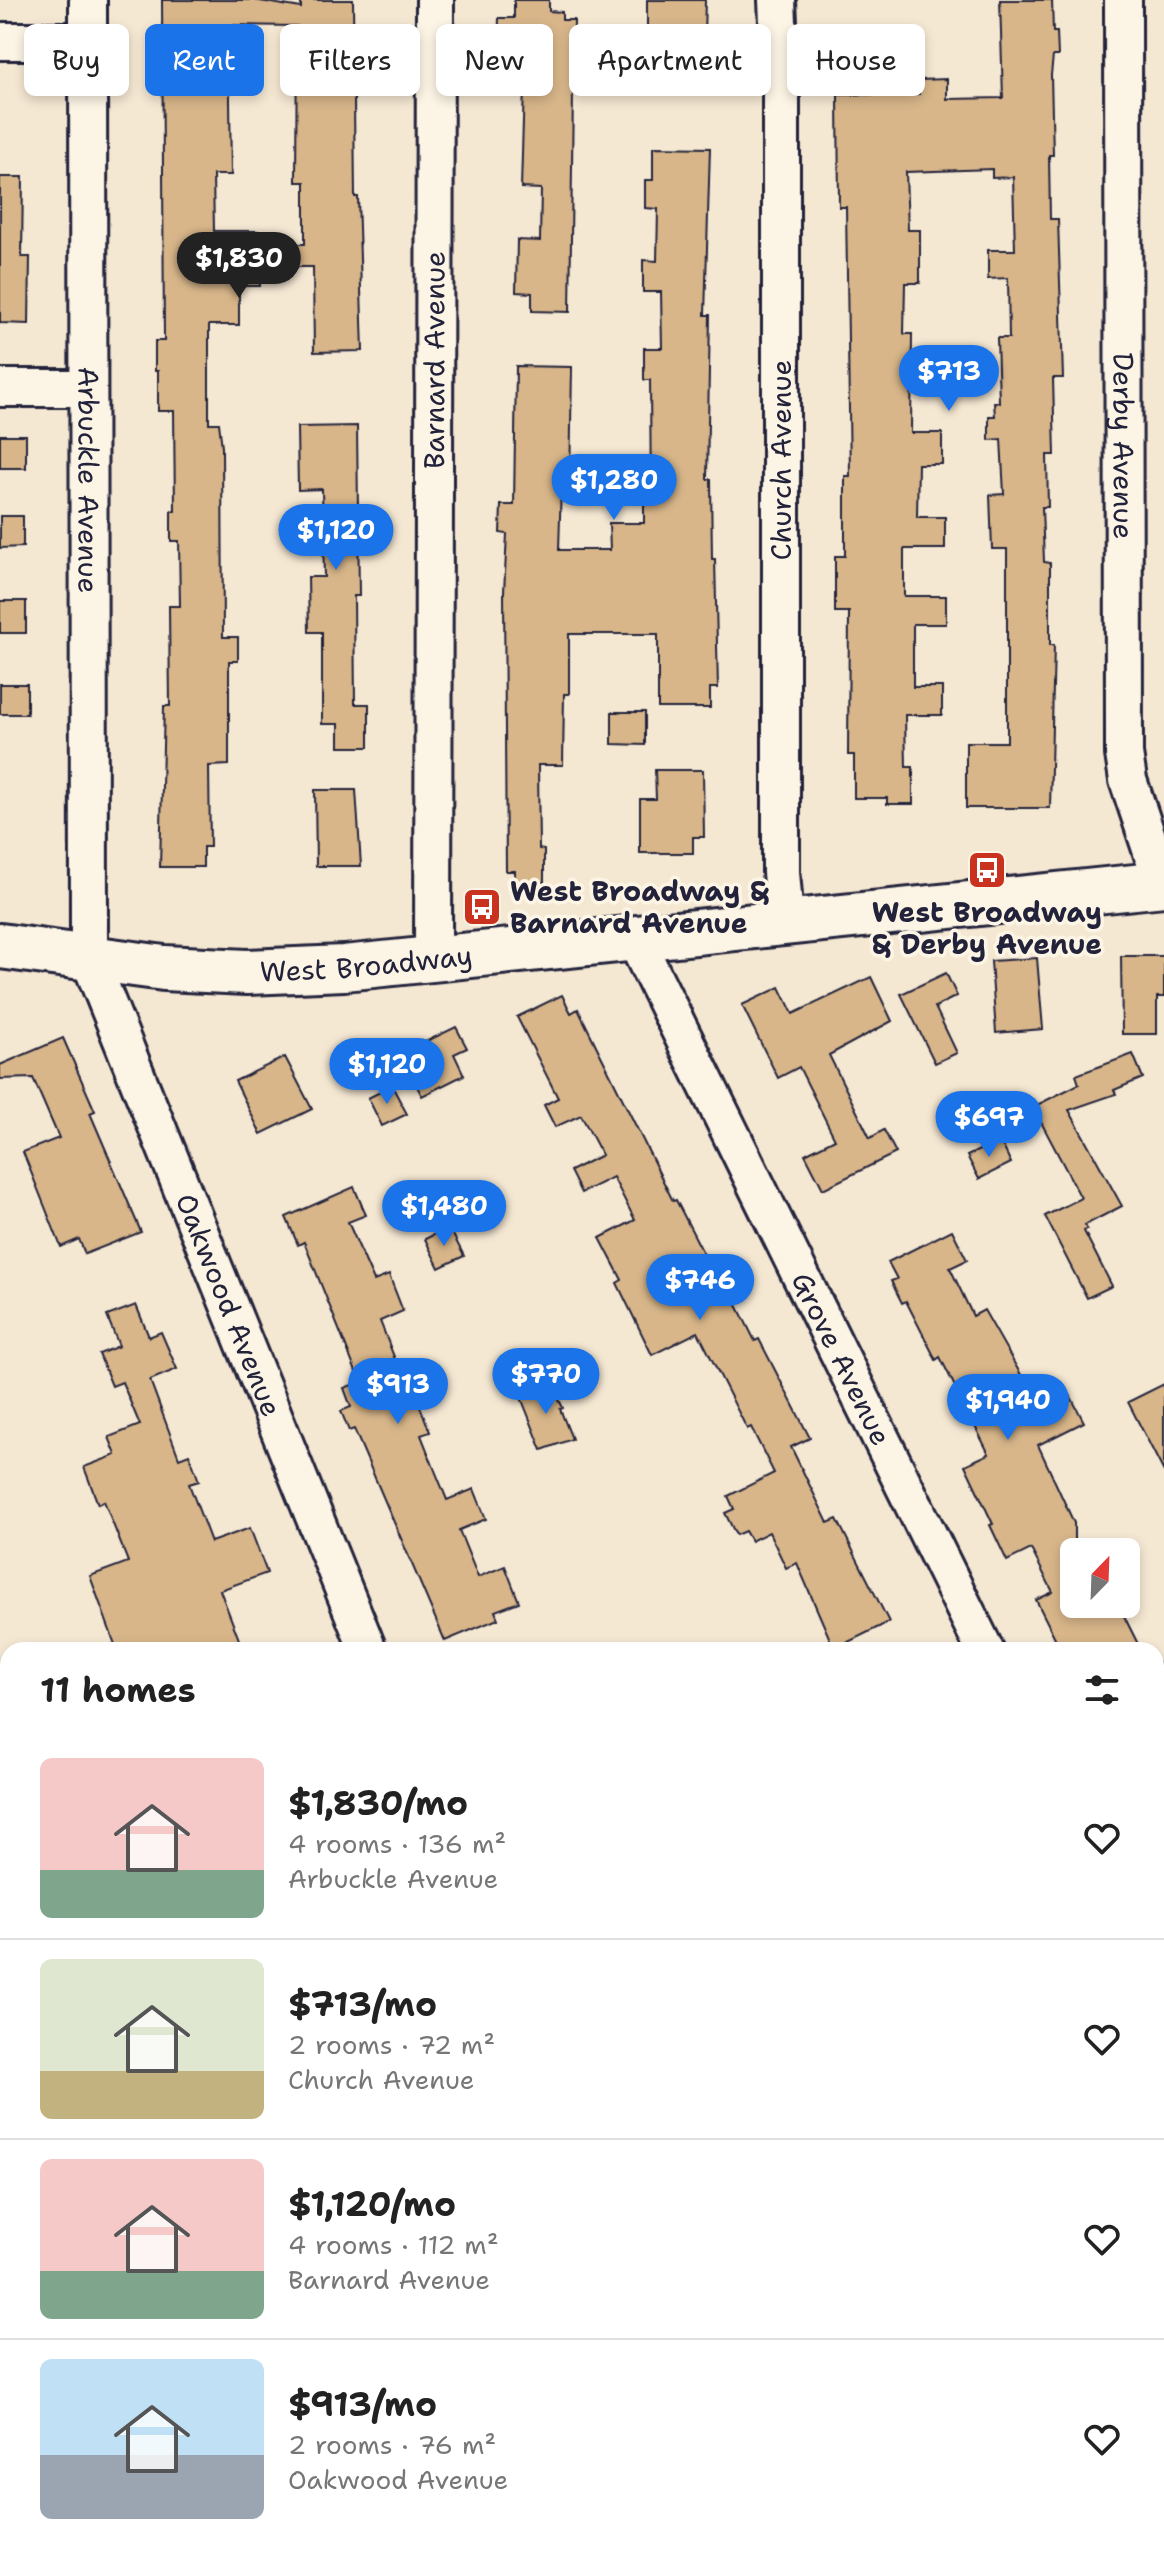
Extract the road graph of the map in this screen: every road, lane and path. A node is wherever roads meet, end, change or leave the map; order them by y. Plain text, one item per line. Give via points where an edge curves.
1 (88, 0) edge
2 (435, 0) edge
3 (777, 0) edge
4 (1123, 0) edge
5 (88, 24) edge
6 (0, 41) edge
7 (24, 41) edge
8 (88, 96) edge
9 (0, 388) edge
10 (87, 388) junction
11 (1163, 884) edge
12 (785, 920) junction
13 (634, 937) junction
14 (0, 946) edge
15 (89, 958) junction
16 (433, 958) junction
17 (365, 1642) edge
18 (981, 1642) edge

1 - 5 street, Arbuckle Avenue
2 - 16 street, Barnard Avenue
3 - 12 street, Church Avenue
4 - 11 street, Derby Avenue via 1124,754
6 - 7 street
8 - 10 street, Arbuckle Avenue
9 - 10 street
10 - 15 street, Arbuckle Avenue
11 - 12 main road, West Broadway
12 - 13 main road, West Broadway
13 - 16 main road, West Broadway
13 - 18 street, Grove Avenue
14 - 15 main road, West Broadway
15 - 16 main road, West Broadway via 247,972
15 - 17 street, Oakwood Avenue

